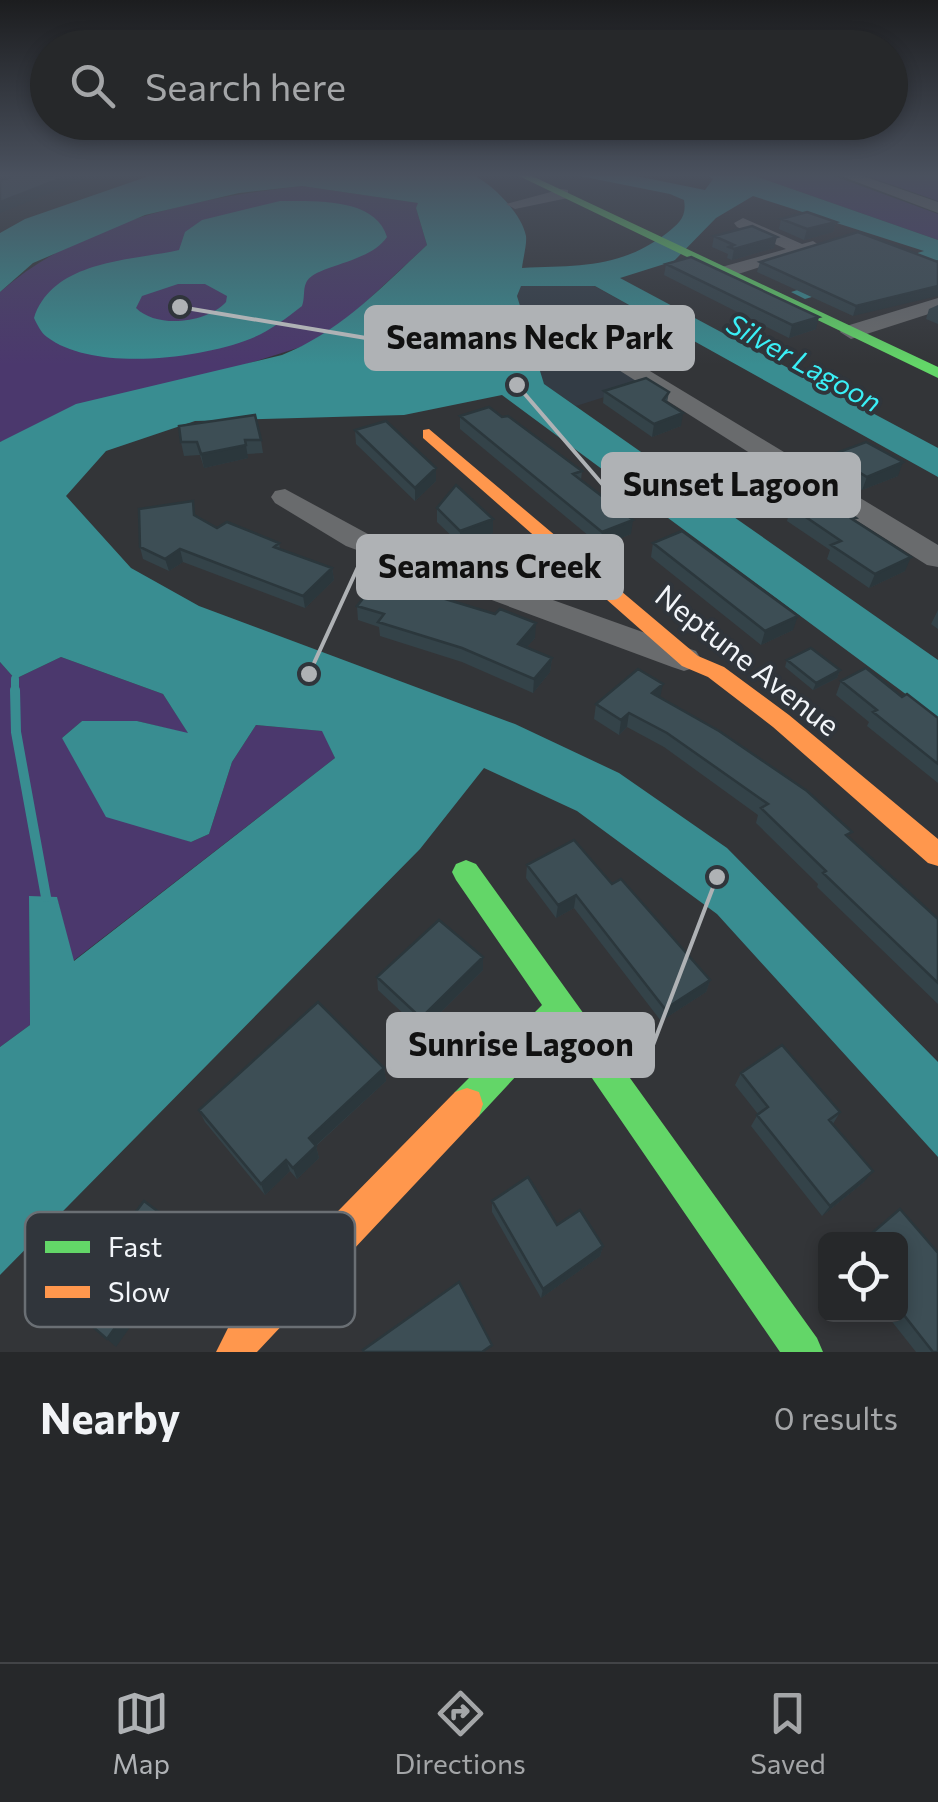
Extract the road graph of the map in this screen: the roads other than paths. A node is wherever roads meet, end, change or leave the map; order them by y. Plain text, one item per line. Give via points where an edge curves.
1 (657, 239) edge
2 (779, 239) edge
3 (833, 242) edge
4 (803, 250) junction
5 (725, 272) junction
6 (938, 304) edge
7 (851, 332) junction
8 (592, 344) dead end
9 (938, 374) edge
10 (428, 434) dead end
11 (285, 496) dead end
12 (938, 558) edge
13 (690, 660) junction
14 (938, 856) edge
15 (466, 872) dead end
16 (560, 1008) junction
17 (355, 1220) edge
18 (252, 1327) edge
19 (236, 1352) edge
20 (804, 1352) edge

1 - 5 street
2 - 4 street
3 - 4 street
4 - 5 street
5 - 7 street
6 - 7 street
7 - 9 street
8 - 12 street
10 - 13 street, Neptune Avenue
11 - 13 street via 357,540
13 - 14 street, Neptune Avenue via 781,722
15 - 16 street
16 - 17 street
16 - 20 street
18 - 19 street

